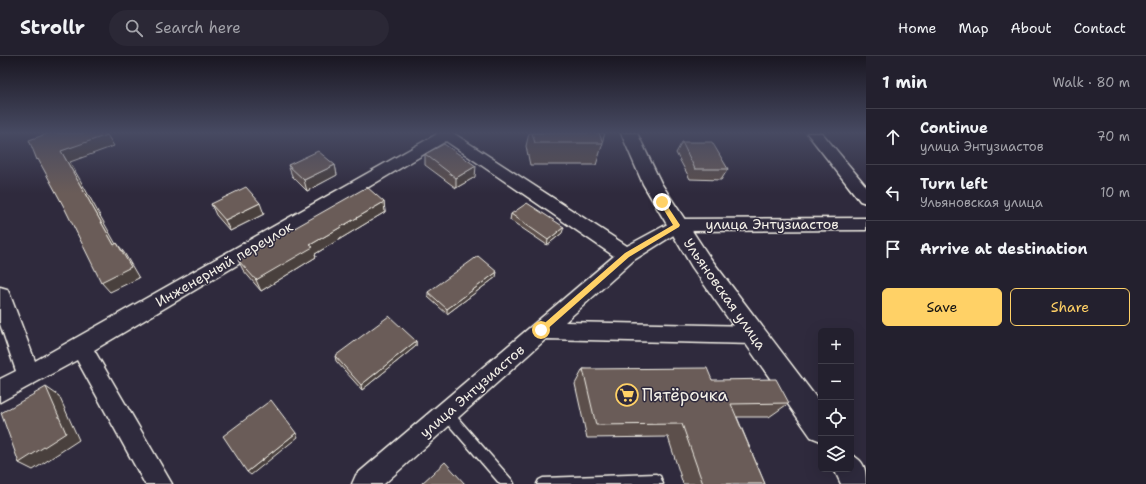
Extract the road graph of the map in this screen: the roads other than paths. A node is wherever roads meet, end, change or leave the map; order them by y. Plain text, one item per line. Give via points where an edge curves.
1 (413, 153) edge
2 (474, 153) edge
3 (638, 153) edge
4 (830, 153) edge
5 (866, 198) edge
6 (866, 224) edge
7 (677, 225) junction
8 (627, 255) junction
9 (0, 295) edge
10 (541, 330) junction
11 (753, 335) junction
12 (82, 346) junction
13 (29, 375) junction
14 (0, 391) edge
15 (446, 413) junction
16 (818, 423) edge
17 (851, 472) edge
18 (159, 484) edge
19 (365, 484) edge
20 (508, 484) edge
21 (543, 484) edge
22 (657, 484) edge
23 (859, 484) edge

1 - 12 street, Инженерный переулок
2 - 8 street
3 - 7 main road, Ульяновская улица via 652,184
4 - 5 street
6 - 7 street, улица Энтузиастов
7 - 8 street, улица Энтузиастов
7 - 11 main road, Ульяновская улица via 715,284
8 - 10 street, улица Энтузиастов
9 - 13 street
10 - 11 street
10 - 15 street, улица Энтузиастов
11 - 16 main road, Ульяновская улица
12 - 13 street, Инженерный переулок
12 - 18 street
13 - 14 street, Инженерный переулок
15 - 19 street, улица Энтузиастов
15 - 20 lane
17 - 23 main road
21 - 22 lane via 656,480

